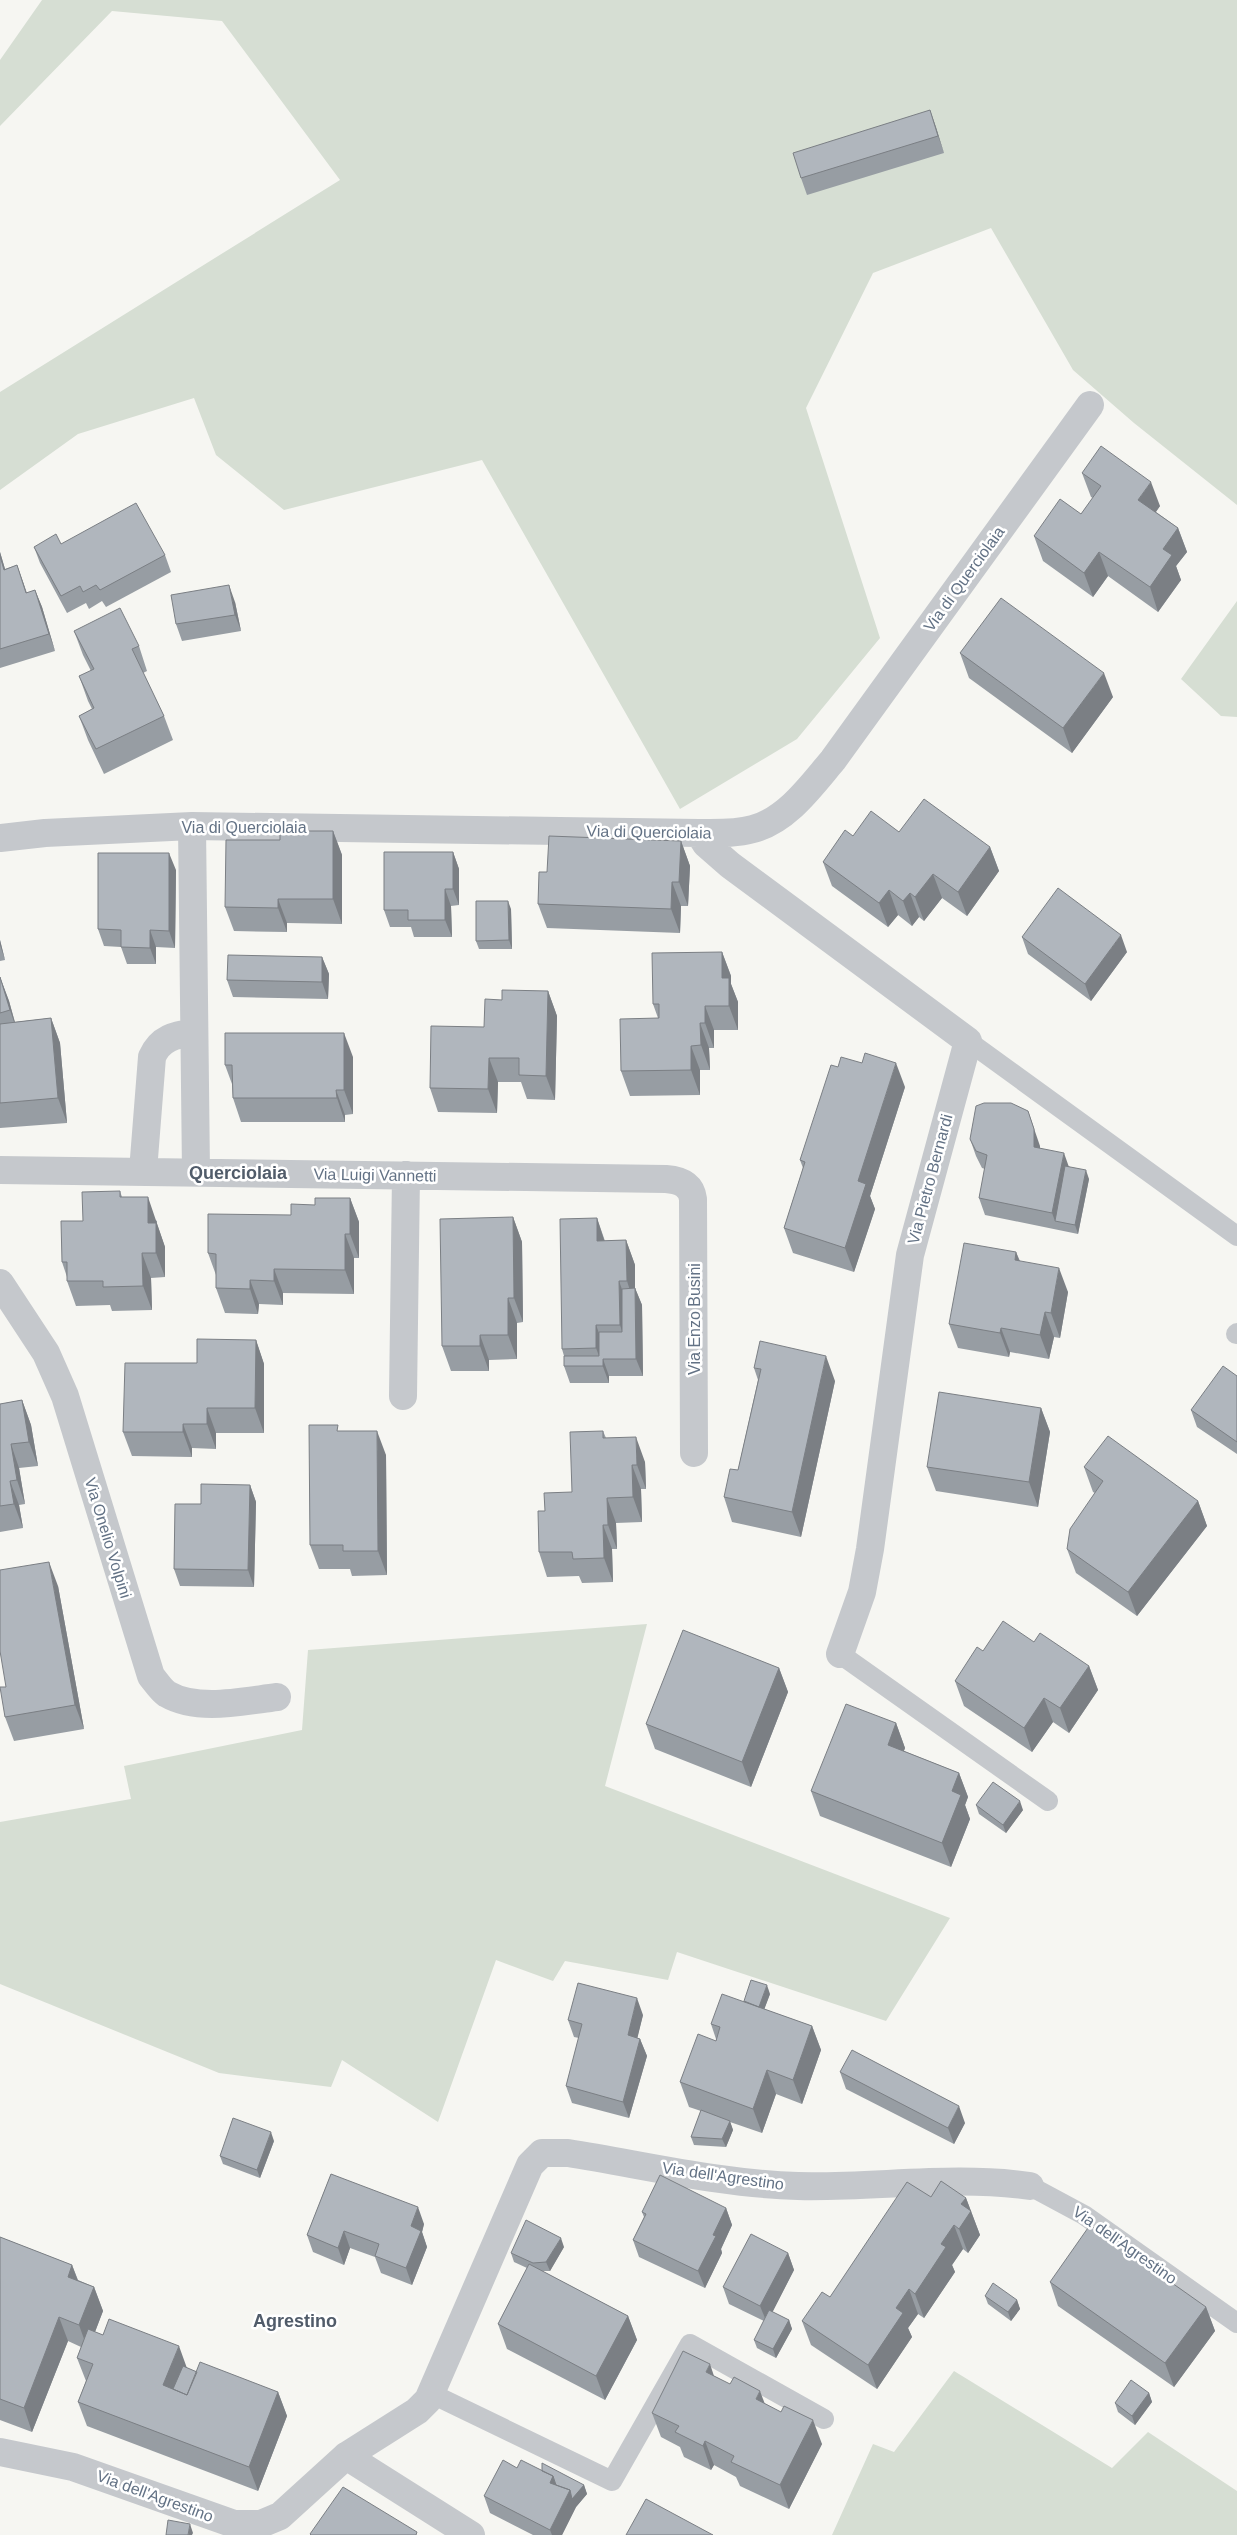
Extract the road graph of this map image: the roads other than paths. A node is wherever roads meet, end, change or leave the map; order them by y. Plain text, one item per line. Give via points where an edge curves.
1 (1090, 405) dead end
2 (192, 826) junction
3 (699, 833) junction
4 (0, 838) edge
5 (194, 1032) junction
6 (968, 1041) junction
7 (0, 1170) edge
8 (143, 1171) junction
9 (196, 1172) junction
10 (406, 1175) junction
11 (687, 1186) joint
12 (1237, 1236) edge
13 (0, 1283) edge
14 (403, 1396) dead end
15 (694, 1453) dead end
16 (840, 1654) joint
17 (276, 1697) dead end
18 (1048, 1801) dead end
19 (1030, 2186) joint
20 (1237, 2323) edge
21 (432, 2394) junction
22 (824, 2419) dead end
23 (0, 2452) edge
24 (346, 2456) junction
25 (471, 2535) edge

1 - 3 street, Via di Querciolaia via 834,760 814,783 786,811 764,826 743,832
2 - 3 street, Via di Querciolaia
2 - 4 street, Via di Querciolaia via 64,831
2 - 5 street
3 - 6 street via 706,844 730,865
5 - 8 street via 165,1040 152,1057
5 - 9 street
6 - 12 lane
6 - 16 street, Via Pietro Bernardi via 910,1255 870,1549 862,1592
7 - 8 street, Via Luigi Vannetti
8 - 9 street, Via Luigi Vannetti
9 - 10 street, Via Luigi Vannetti
10 - 11 street, Via Luigi Vannetti via 666,1178
10 - 14 street
11 - 15 street, Via Enzo Busini via 693,1200
13 - 17 street, Via Onelio Volpini via 46,1353 65,1396 152,1676 165,1693 184,1700 233,1702
16 - 18 lane
19 - 20 lane, Via dell'Agrestino via 1084,2215
19 - 21 street, Via dell'Agrestino via 990,2182 766,2185 568,2153 542,2153 530,2165
21 - 22 lane via 612,2481 690,2344
21 - 24 street, Via dell'Agrestino via 417,2411
23 - 24 street, Via dell'Agrestino via 73,2466 243,2525 261,2524 280,2516
24 - 25 street

